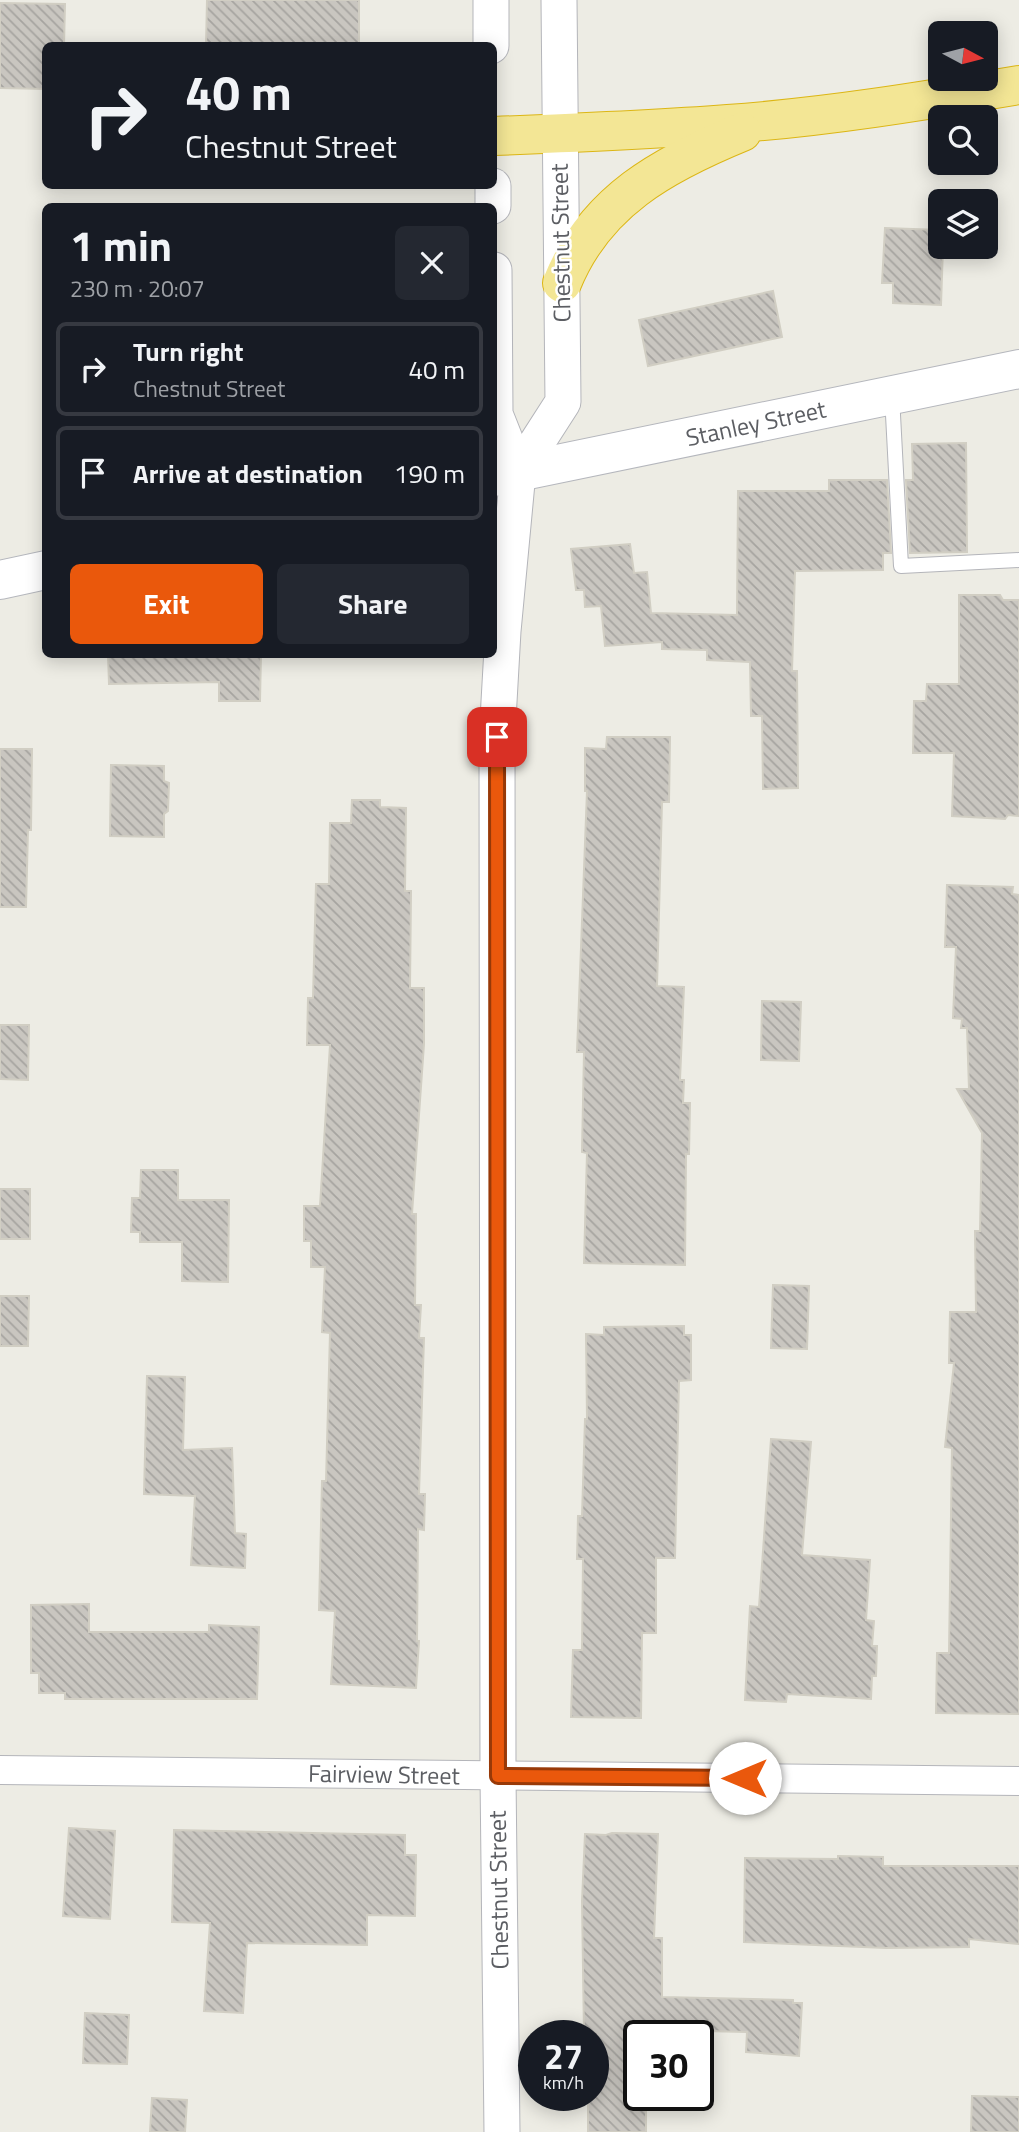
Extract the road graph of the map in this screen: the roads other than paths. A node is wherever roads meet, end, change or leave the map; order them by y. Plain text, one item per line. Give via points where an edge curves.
1 (491, 0) edge
2 (559, 0) edge
3 (491, 42) edge
4 (1019, 85) edge
5 (771, 120) junction
6 (560, 133) junction
7 (497, 136) edge
8 (562, 283) junction
9 (1019, 369) edge
10 (892, 396) junction
11 (497, 425) edge
12 (506, 474) edge
13 (1019, 560) edge
14 (42, 571) edge
15 (0, 580) edge
16 (0, 1770) edge
17 (498, 1776) junction
18 (1019, 1780) edge
19 (502, 2132) edge

1 - 3 street
2 - 6 street, Chestnut Street
4 - 5 highway
5 - 6 highway
5 - 8 highway via 687,157 633,189 596,224
6 - 7 highway
6 - 8 street, Chestnut Street
8 - 12 street, Chestnut Street via 563,402
9 - 10 main road, Stanley Street
10 - 12 main road, Stanley Street
10 - 13 lane via 901,566
11 - 12 street, Chestnut Street
12 - 17 street, Chestnut Street via 497,737
14 - 15 main road
16 - 17 street, Fairview Street
17 - 18 street, Fairview Street
17 - 19 street, Chestnut Street

